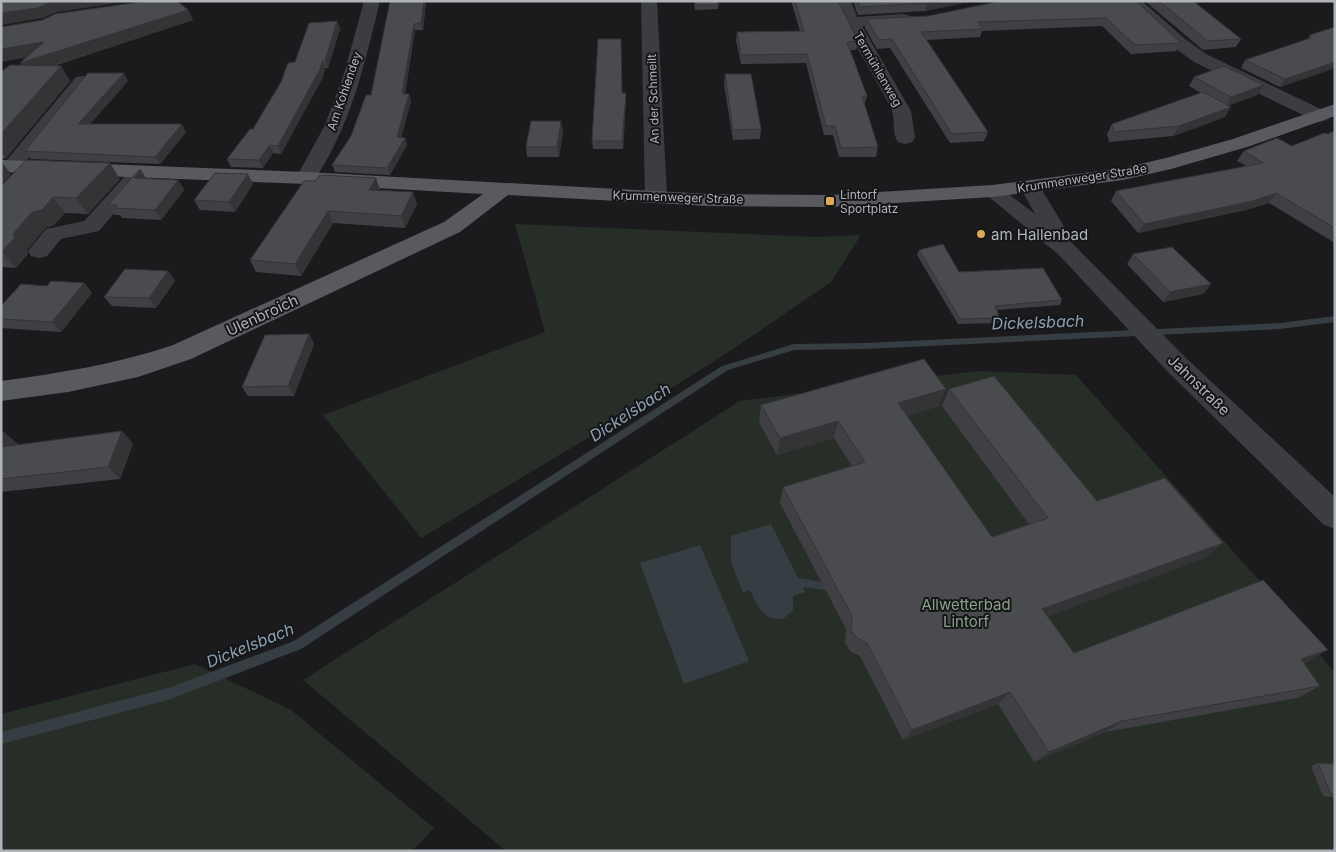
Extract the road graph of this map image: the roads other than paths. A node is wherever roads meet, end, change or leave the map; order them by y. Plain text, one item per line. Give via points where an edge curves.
1 (372, 1) edge
2 (649, 1) edge
3 (843, 1) edge
4 (1133, 1) edge
5 (916, 18) edge
6 (851, 22) junction
7 (82, 81) edge
8 (1328, 113) edge
9 (905, 138) dead end
10 (6, 166) edge
11 (33, 167) junction
12 (140, 171) junction
13 (306, 178) junction
14 (14, 187) edge
15 (1030, 187) junction
16 (504, 188) junction
17 (992, 191) junction
18 (656, 197) junction
19 (1067, 250) junction
20 (39, 251) dead end
21 (1, 391) edge
22 (1335, 516) edge

1 - 13 street, Am Kohlendey via 353,74 334,125
2 - 18 street, An der Schmeilt
3 - 6 street, Termühlenweg
4 - 8 street via 1200,58
5 - 6 street
6 - 9 street, Termühlenweg via 902,111
7 - 10 street, Krummenweger Straße
8 - 15 main road, Krummenweger Straße via 1171,163 1123,174
10 - 11 main road, Krummenweger Straße
11 - 12 main road, Krummenweger Straße
11 - 14 street
12 - 13 main road, Krummenweger Straße
12 - 20 street via 91,226 54,234
13 - 16 main road, Krummenweger Straße
15 - 17 main road, Krummenweger Straße
15 - 19 street, Jahnstraße
16 - 18 main road, Krummenweger Straße
16 - 21 main road, Ulenbroich via 452,227 182,352 138,367 68,382
17 - 18 main road, Krummenweger Straße via 830,201
17 - 19 street, Jahnstraße
19 - 22 street, Jahnstraße via 1170,358

